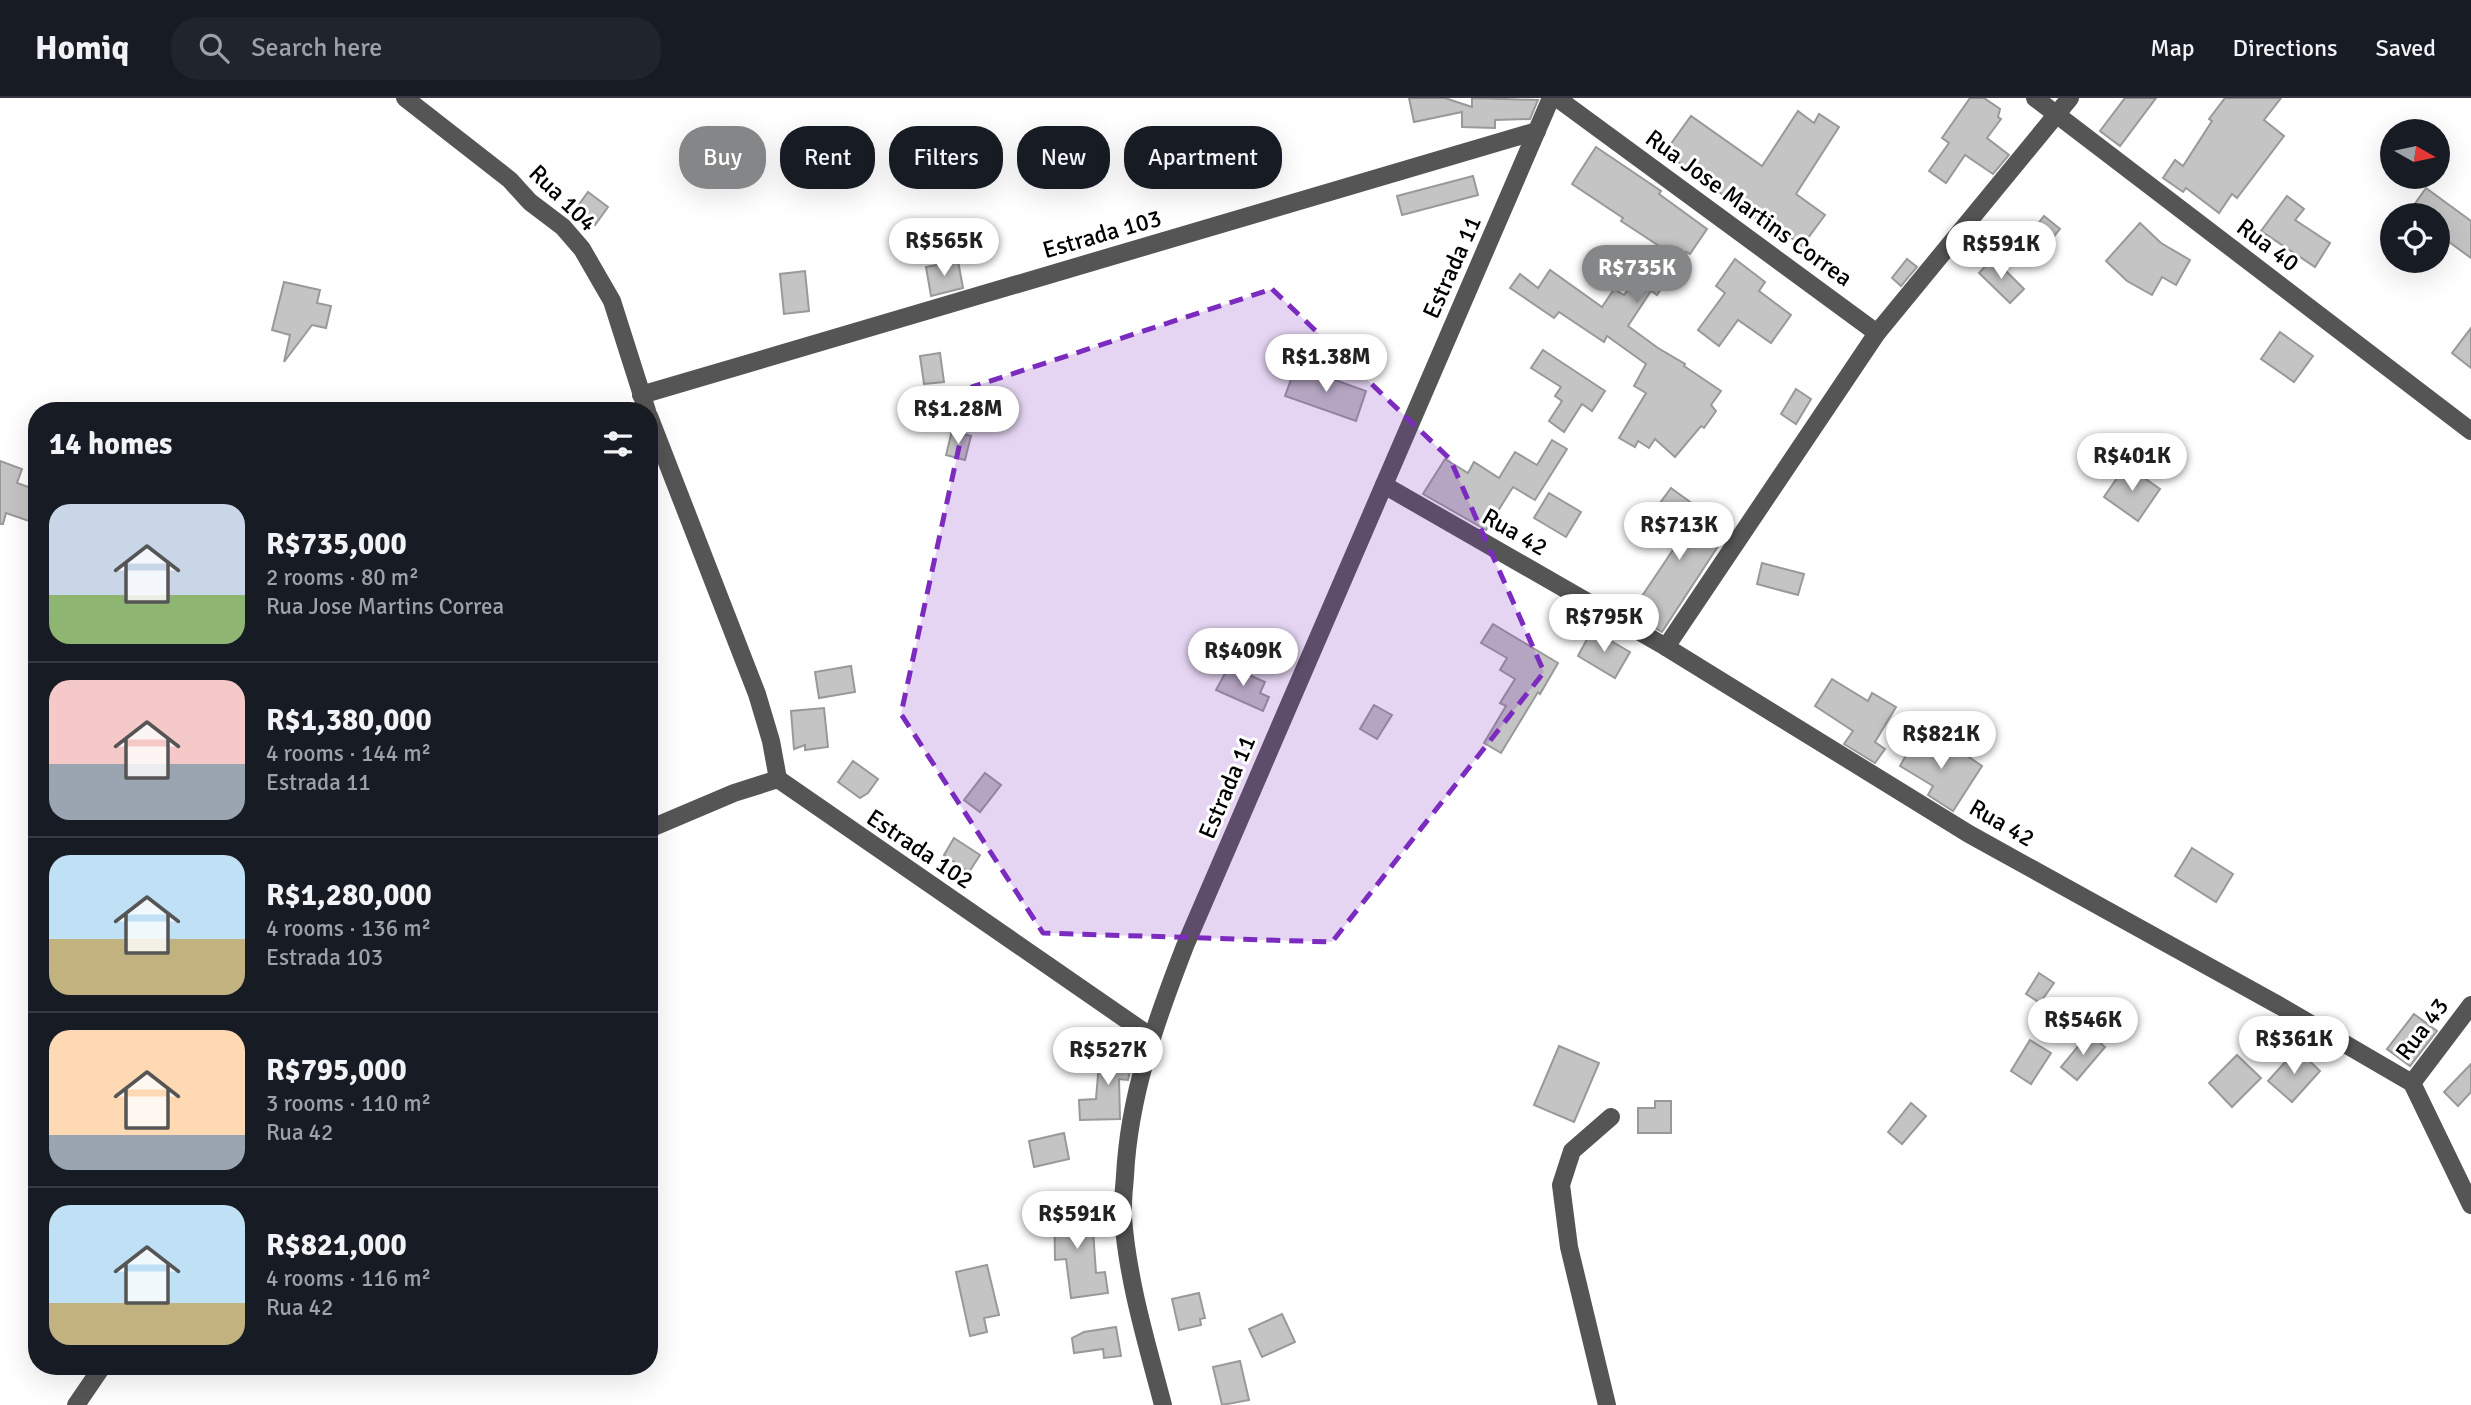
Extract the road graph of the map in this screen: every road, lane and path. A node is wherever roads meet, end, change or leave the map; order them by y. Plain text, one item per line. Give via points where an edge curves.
1 (405, 98) edge
2 (1550, 98) edge
3 (1557, 98) edge
4 (2035, 98) edge
5 (2070, 98) edge
6 (2057, 114) junction
7 (1537, 131) junction
8 (1877, 333) junction
9 (644, 402) edge
10 (658, 403) edge
11 (2471, 431) edge
12 (658, 438) edge
13 (1384, 485) junction
14 (1667, 647) junction
15 (778, 779) junction
16 (658, 825) edge
17 (2471, 1005) edge
18 (1150, 1036) junction
19 (2412, 1083) junction
20 (1611, 1117) dead end
21 (2471, 1205) edge
22 (97, 1375) edge
23 (76, 1405) edge
24 (1164, 1405) edge
25 (1606, 1405) edge

1 - 9 street, Rua 104 via 510,180 582,249 612,301
2 - 7 street, Estrada 11
3 - 8 street, Rua Jose Martins Correa
4 - 6 street, Rua 40
5 - 6 street
6 - 8 street
6 - 11 street, Rua 40
7 - 10 street, Estrada 103
7 - 13 street, Estrada 11
8 - 14 street
12 - 15 street, Rua 104 via 757,694
13 - 14 street, Rua 42
13 - 18 street, Estrada 11
14 - 19 street, Rua 42 via 1969,834
15 - 16 street
15 - 18 street, Estrada 102
17 - 19 street, Rua 43
18 - 24 street, Estrada 11 via 1126,1140 1123,1215 1140,1321
19 - 21 street
20 - 25 street via 1572,1151 1561,1185 1569,1247
22 - 23 street

